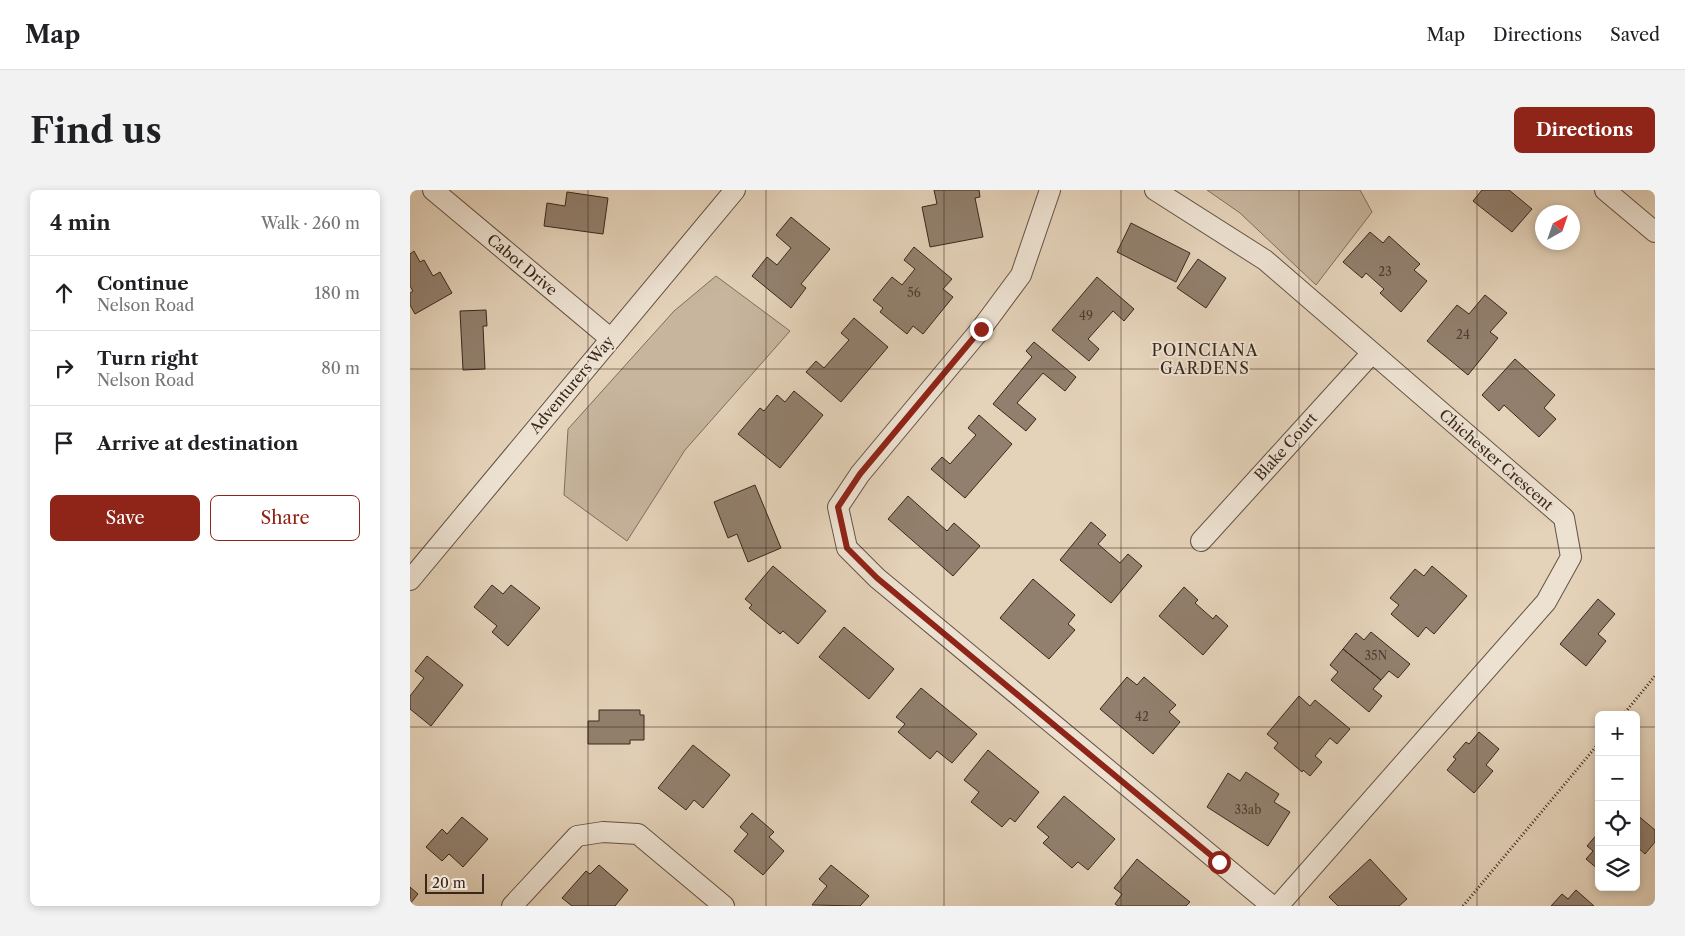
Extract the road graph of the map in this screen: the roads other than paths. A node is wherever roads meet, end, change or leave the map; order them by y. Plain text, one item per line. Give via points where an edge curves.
1 (433, 190) edge
2 (735, 190) edge
3 (1050, 190) edge
4 (1155, 190) edge
5 (1605, 190) edge
6 (1655, 232) edge
7 (611, 339) junction
8 (1372, 353) junction
9 (1201, 541) dead end
10 (410, 580) edge
11 (512, 906) edge
12 (724, 906) edge
13 (1272, 906) edge
14 (1278, 906) edge

1 - 7 street, Cabot Drive
2 - 7 street, Adventurers Way
3 - 13 street via 1022,275 860,474 838,507 847,548 877,578
4 - 8 street, Chichester Crescent via 1265,260
5 - 6 street
7 - 10 street, Adventurers Way
8 - 9 street, Blake Court
8 - 14 street, Chichester Crescent via 1564,518 1571,557 1546,602
11 - 12 street via 577,836 603,832 638,834

